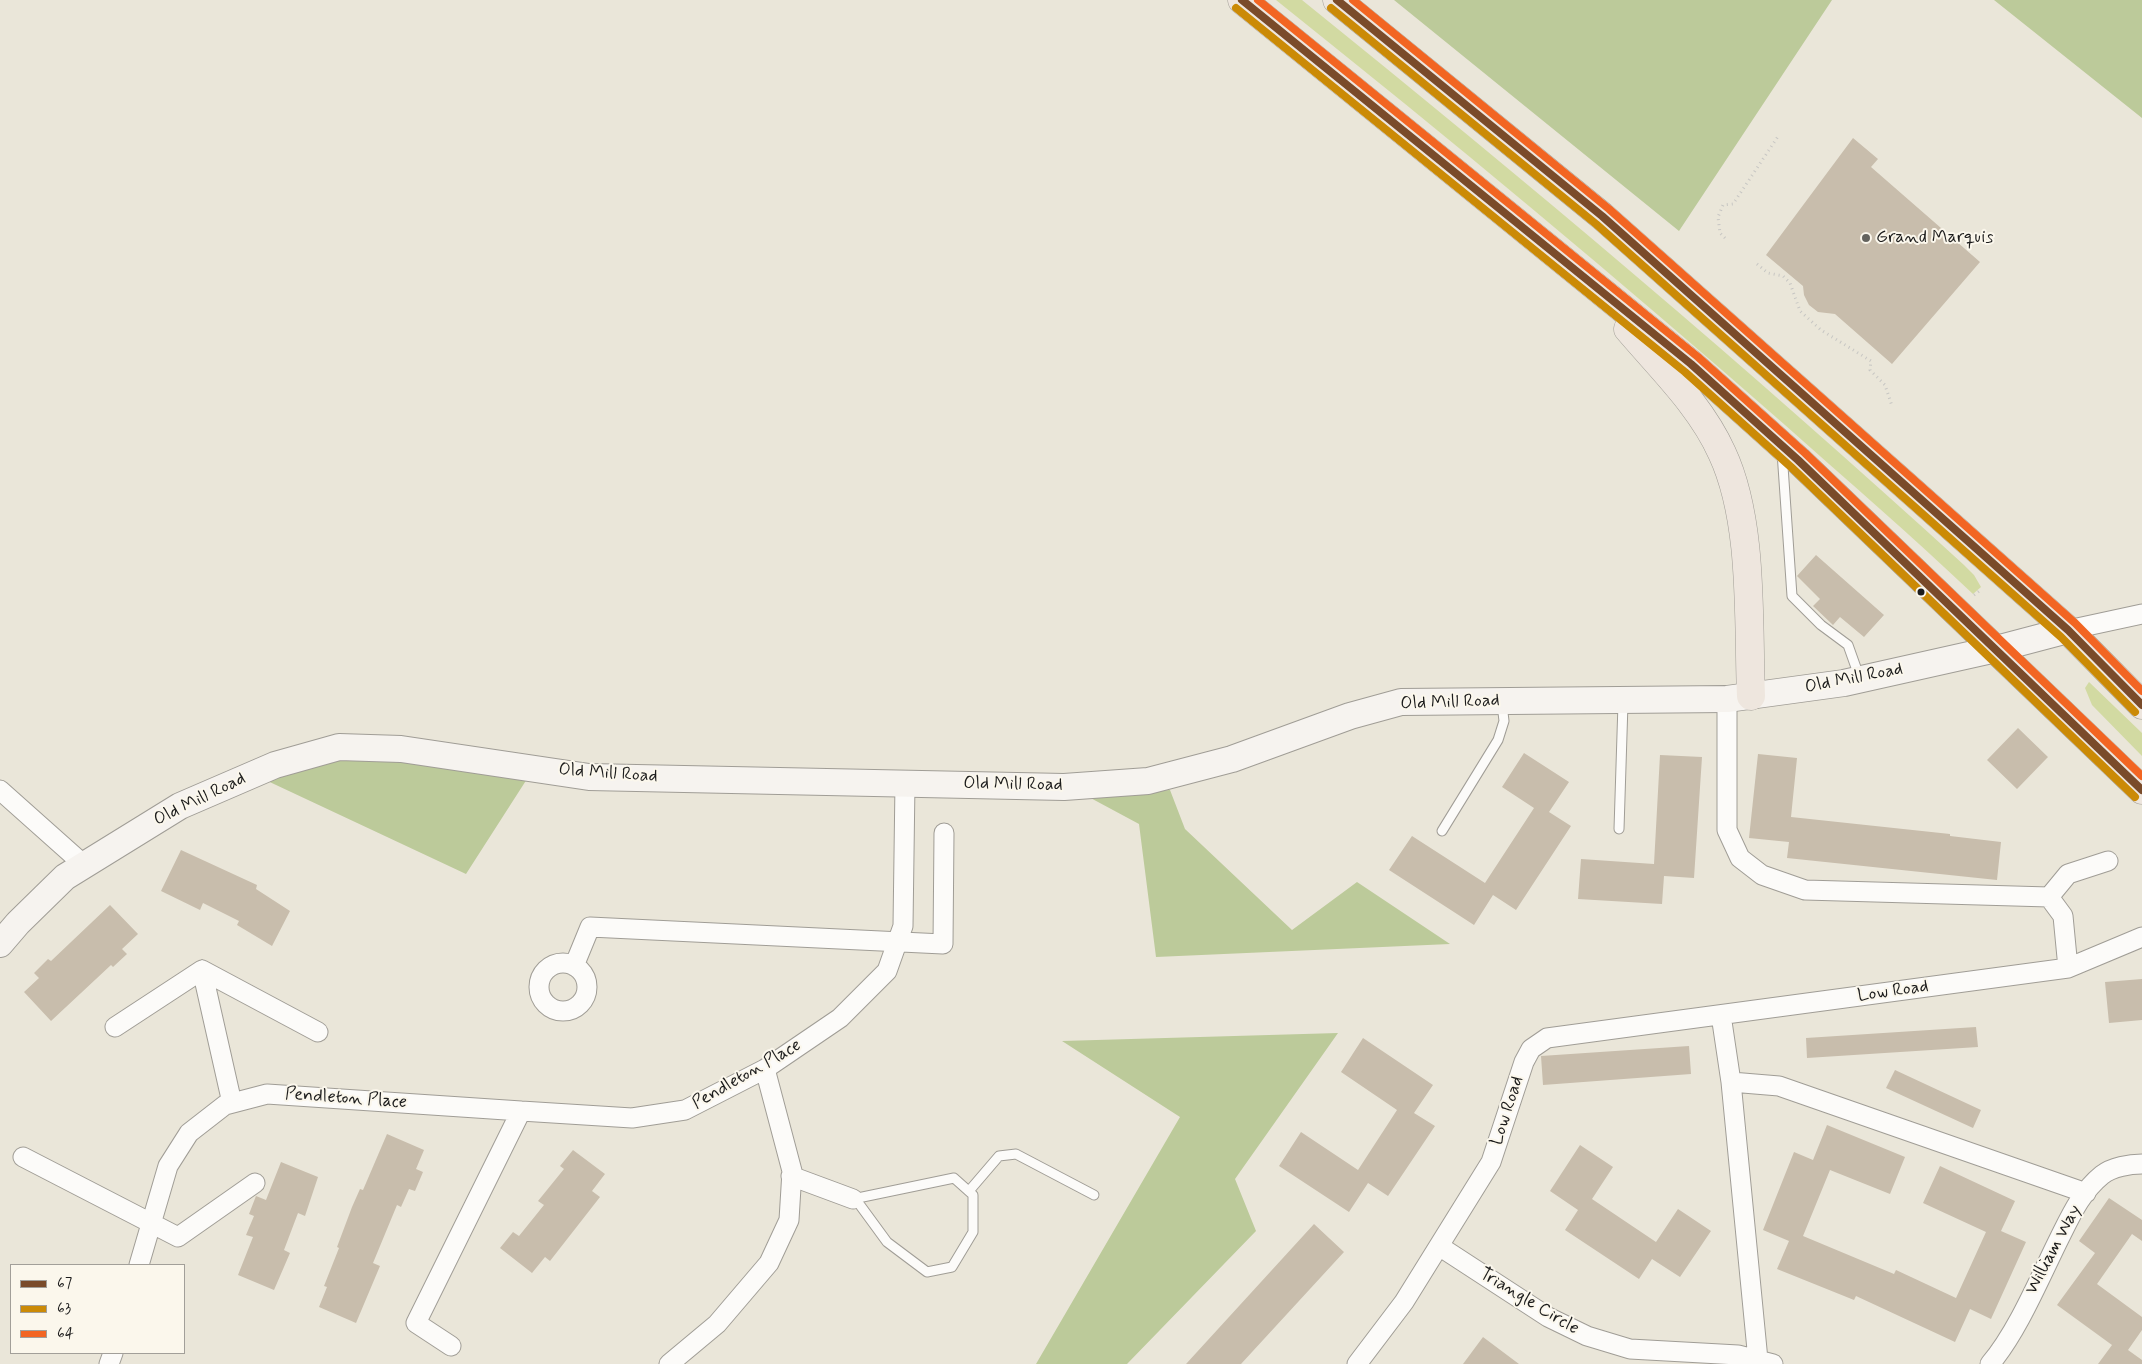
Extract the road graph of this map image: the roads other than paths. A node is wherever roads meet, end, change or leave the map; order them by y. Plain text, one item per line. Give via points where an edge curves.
1 (1242, 0) edge
2 (1337, 0) edge
3 (1586, 278) junction
4 (1782, 445) junction
5 (2142, 614) edge
6 (2068, 630) junction
7 (1996, 649) junction
8 (1860, 679) junction
9 (1739, 697) junction
10 (1623, 700) junction
11 (1502, 702) junction
12 (2142, 705) edge
13 (905, 783) junction
14 (0, 790) edge
15 (2142, 790) edge
16 (1619, 829) dead end
17 (1442, 831) dead end
18 (944, 833) dead end
19 (2108, 861) dead end
20 (83, 864) junction
21 (2049, 898) junction
22 (2142, 937) edge
23 (898, 943) junction
24 (0, 944) edge
25 (574, 966) dead end
26 (2068, 968) junction
27 (202, 970) junction
28 (1721, 1015) junction
29 (115, 1026) dead end
30 (318, 1032) dead end
31 (765, 1069) junction
32 (1731, 1082) junction
33 (232, 1103) junction
34 (521, 1111) junction
35 (23, 1157) dead end
36 (2142, 1164) edge
37 (791, 1176) junction
38 (255, 1183) dead end
39 (969, 1191) junction
40 (2086, 1193) junction
41 (1094, 1194) dead end
42 (853, 1199) junction
43 (151, 1224) junction
44 (1439, 1246) junction
45 (139, 1264) edge
46 (451, 1346) dead end
47 (1766, 1362) edge
48 (669, 1364) edge
49 (1358, 1364) edge
50 (1990, 1364) edge

1 - 3 highway
2 - 6 highway via 1602,216
3 - 4 highway via 1691,364
3 - 9 highway via 1692,404 1722,452 1738,497 1746,553
4 - 7 highway
4 - 8 lane via 1792,596 1821,625 1848,645
5 - 6 street
6 - 7 street, Old Mill Road
6 - 12 highway
7 - 8 street, Old Mill Road
7 - 15 highway
8 - 9 street, Old Mill Road
9 - 10 street, Old Mill Road
9 - 21 street via 1727,830 1740,858 1762,875 1805,890
10 - 11 street, Old Mill Road
10 - 16 lane
11 - 13 street, Old Mill Road via 1401,702 1350,716 1232,759 1148,782 1064,786
11 - 17 lane via 1504,721 1498,740
13 - 20 street, Old Mill Road via 589,777 401,749 339,746 275,765 180,806
13 - 23 street, Pendleton Place via 904,926
14 - 20 street
18 - 23 street via 943,944
19 - 21 street via 2068,874
20 - 24 street, Old Mill Road via 65,876
21 - 26 street via 2063,916
22 - 26 street, Low Road
23 - 25 street via 590,927
23 - 31 street, Pendleton Place via 887,971 840,1018
26 - 28 street, Low Road
27 - 29 street
27 - 30 street
27 - 33 street
28 - 32 street
28 - 44 street, Low Road via 1547,1038 1531,1048 1491,1162
31 - 34 street, Pendleton Place via 685,1110 632,1118
31 - 37 street
32 - 40 street via 1779,1086
32 - 47 street
33 - 34 street, Pendleton Place via 267,1094
33 - 43 street, Pendleton Place via 189,1133 168,1166
34 - 46 street via 416,1323
35 - 43 street
36 - 40 street, William Way via 2131,1164 2103,1174
37 - 42 street
37 - 48 street via 789,1220 770,1263 717,1324
38 - 43 street via 178,1237
39 - 41 lane via 999,1156 1016,1154
39 - 42 lane via 954,1178
39 - 42 lane via 973,1195 973,1232 952,1267 927,1272 887,1242 858,1201
40 - 50 street, William Way via 2078,1202 2026,1305
43 - 45 street, Pendleton Place
44 - 47 street, Triangle Circle via 1548,1317 1587,1336 1630,1349 1738,1355
44 - 49 street, Low Road via 1404,1302

